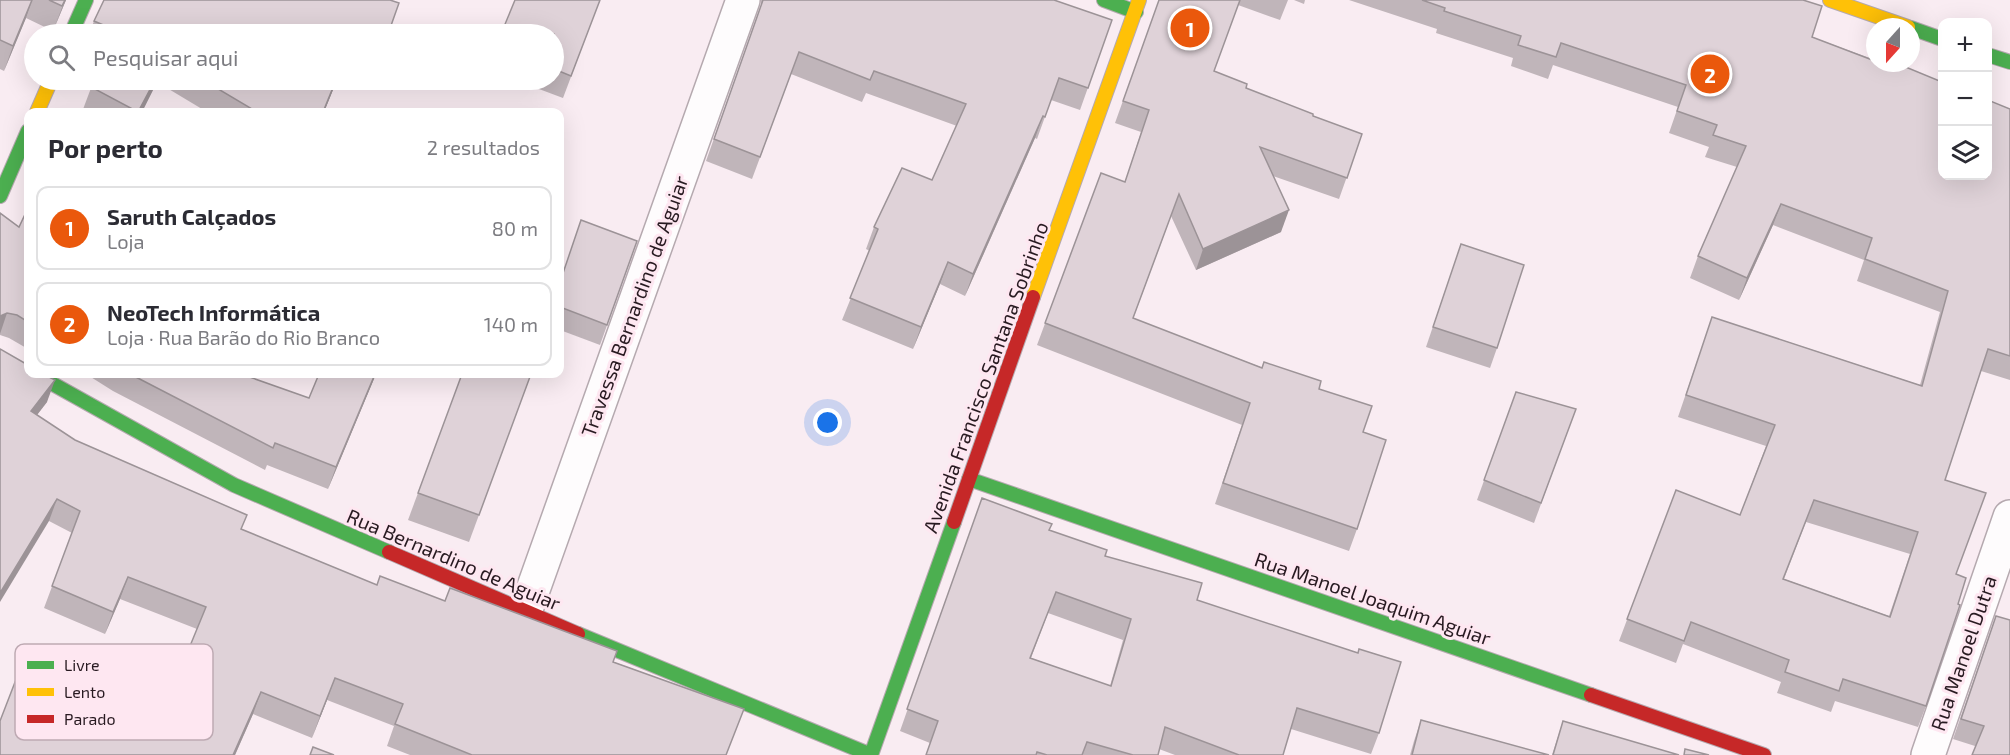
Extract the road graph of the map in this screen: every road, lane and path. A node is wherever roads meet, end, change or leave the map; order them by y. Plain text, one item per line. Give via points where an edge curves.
1 (86, 0) edge
2 (743, 0) edge
3 (1104, 0) edge
4 (1830, 0) edge
5 (1138, 6) edge
6 (1881, 18) edge
7 (75, 24) edge
8 (1920, 32) edge
9 (1938, 38) edge
10 (1992, 56) edge
11 (2010, 62) edge
12 (47, 90) edge
13 (39, 108) edge
14 (24, 140) edge
15 (0, 196) edge
16 (41, 378) edge
17 (969, 478) junction
18 (2010, 518) edge
19 (2003, 558) edge
20 (525, 612) junction
21 (871, 755) edge
22 (1764, 755) edge
23 (1928, 755) edge

1 - 7 street
2 - 20 street, Travessa Bernardino de Aguiar
3 - 5 street
4 - 6 street
5 - 17 street, Avenida Francisco Santana Sobrinho
8 - 9 street
10 - 11 street
12 - 13 street
14 - 15 street
16 - 20 street, Rua Bernardino de Aguiar via 234,485
17 - 21 street, Avenida Francisco Santana Sobrinho
17 - 22 street, Rua Manoel Joaquim Aguiar
18 - 19 street, Rua Manoel Dutra
19 - 23 street, Rua Manoel Dutra
20 - 21 street, Rua Bernardino de Aguiar

